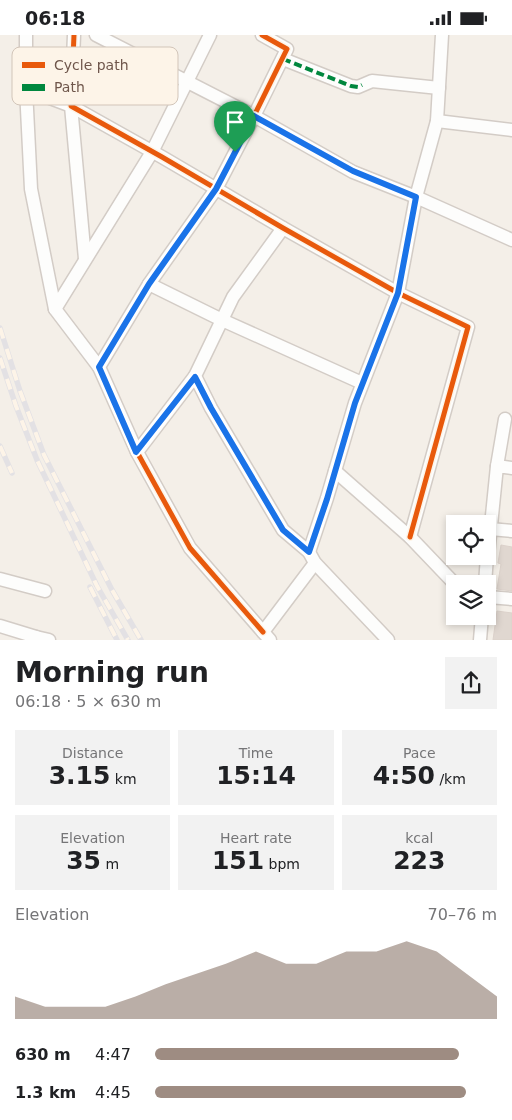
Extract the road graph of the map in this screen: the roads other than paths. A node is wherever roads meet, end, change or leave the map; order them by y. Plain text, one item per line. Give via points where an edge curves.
1 (96, 35) edge
2 (210, 35) edge
3 (262, 35) edge
4 (442, 35) edge
5 (119, 47) edge
6 (283, 59) junction
7 (178, 77) edge
8 (187, 82) junction
9 (439, 88) junction
10 (178, 100) edge
11 (27, 105) edge
12 (176, 105) edge
13 (71, 106) joint
14 (254, 116) junction
15 (437, 121) junction
16 (512, 130) edge
17 (152, 152) junction
18 (216, 189) junction
19 (416, 197) junction
20 (283, 229) junction
21 (512, 240) edge
22 (85, 259) junction
23 (149, 284) junction
24 (398, 293) junction
25 (55, 309) junction
26 (222, 319) junction
27 (99, 367) junction
28 (195, 377) junction
29 (362, 383) junction
30 (506, 419) dead end
31 (136, 452) junction
32 (498, 467) junction
33 (512, 468) edge
34 (335, 471) junction
35 (492, 515) edge
36 (496, 530) edge
37 (512, 531) edge
38 (410, 537) junction
39 (312, 558) junction
40 (447, 575) edge
41 (0, 579) edge
42 (45, 591) dead end
43 (496, 598) edge
44 (512, 599) edge
45 (481, 625) edge
46 (0, 626) edge
47 (267, 636) edge
48 (40, 639) edge
49 (388, 640) edge
50 (480, 640) edge

1 - 5 street
2 - 8 street
3 - 6 street via 287,49
4 - 9 street
6 - 9 street via 351,86 358,87 372,81
6 - 14 street
7 - 8 street
8 - 10 street
8 - 14 street
9 - 15 street
11 - 25 street via 31,189
12 - 17 street
13 - 17 street
13 - 22 street
14 - 18 street
14 - 19 street via 353,171
15 - 16 street
15 - 19 street
17 - 18 street
17 - 22 street
18 - 20 street
18 - 23 street
19 - 21 street
19 - 24 street
20 - 24 street
20 - 26 street via 233,297
22 - 25 street
23 - 26 street
23 - 27 street
24 - 29 street
24 - 38 street via 468,327
25 - 27 street
26 - 28 street
26 - 29 street
27 - 31 street
28 - 31 street
28 - 39 street via 283,530
29 - 34 street
30 - 32 street
31 - 47 street via 190,548
32 - 33 street
32 - 35 street
34 - 38 street
34 - 39 street
36 - 37 street
38 - 40 street
39 - 47 street
39 - 49 street
41 - 42 street
43 - 44 street
45 - 50 street
46 - 48 street

